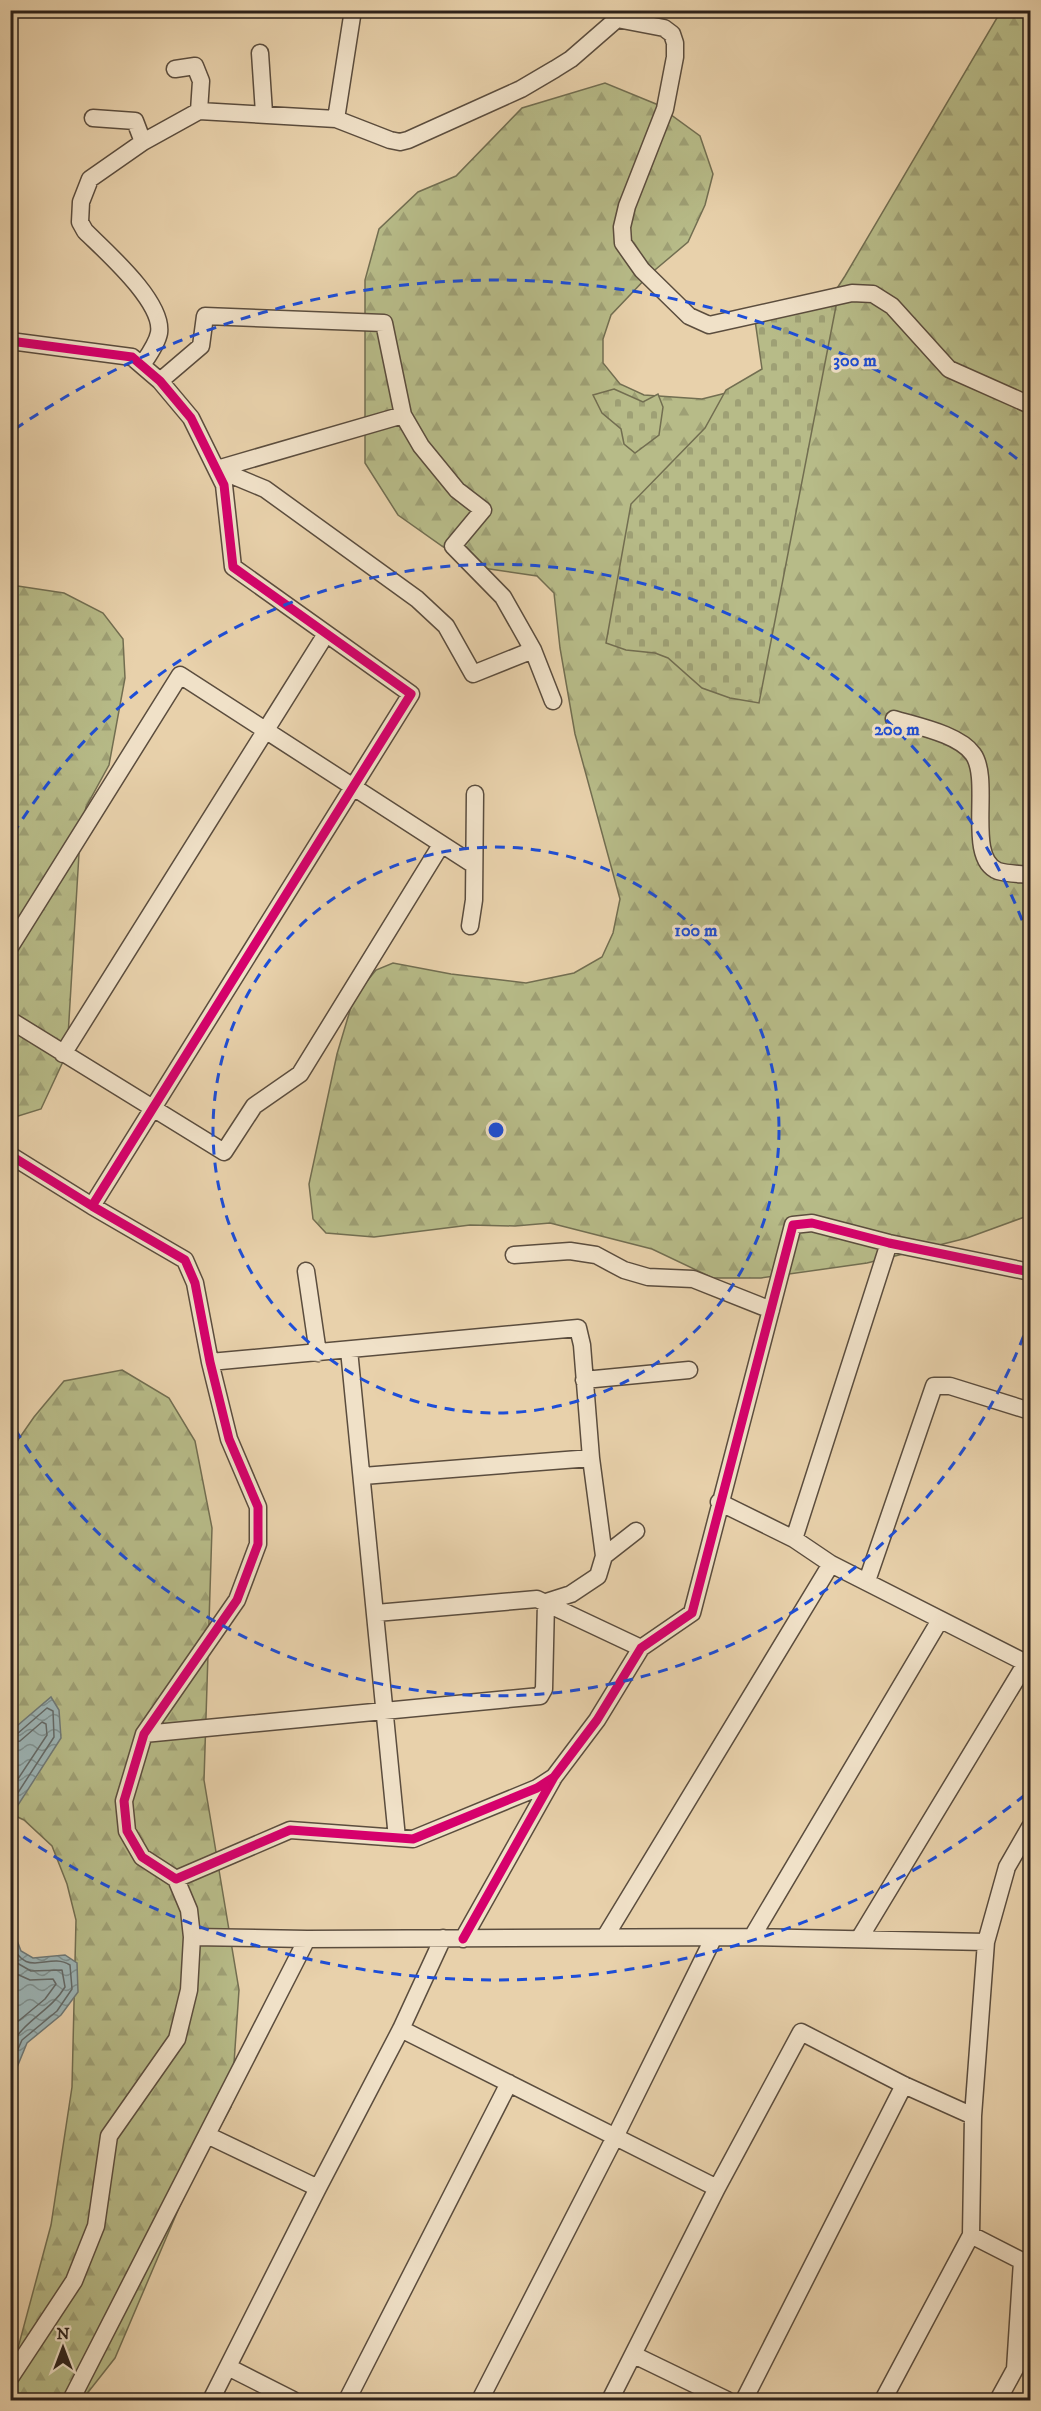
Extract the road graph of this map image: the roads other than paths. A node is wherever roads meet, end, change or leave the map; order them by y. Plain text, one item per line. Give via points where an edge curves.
1 (354, 10) edge
2 (618, 15) edge
3 (260, 53) dead end
4 (175, 69) dead end
5 (199, 111) junction
6 (264, 113) junction
7 (93, 118) dead end
8 (336, 119) junction
9 (143, 142) junction
10 (10, 341) edge
11 (142, 365) junction
12 (160, 381) junction
13 (1030, 405) edge
14 (403, 415) junction
15 (217, 469) junction
16 (326, 634) junction
17 (533, 650) junction
18 (554, 701) dead end
19 (894, 719) dead end
20 (266, 729) junction
21 (353, 788) junction
22 (475, 794) dead end
23 (441, 845) junction
24 (474, 865) junction
25 (1030, 875) edge
26 (470, 926) dead end
27 (10, 946) edge
28 (10, 1020) edge
29 (63, 1054) junction
30 (154, 1109) junction
31 (10, 1155) edge
32 (92, 1206) junction
33 (890, 1243) junction
34 (514, 1255) dead end
35 (306, 1271) dead end
36 (1030, 1272) edge
37 (771, 1310) junction
38 (349, 1350) junction
39 (318, 1353) junction
40 (210, 1362) junction
41 (689, 1370) dead end
42 (584, 1380) junction
43 (1030, 1412) edge
44 (591, 1458) junction
45 (363, 1476) junction
46 (719, 1502) junction
47 (636, 1531) dead end
48 (794, 1539) junction
49 (604, 1556) junction
50 (831, 1564) junction
51 (867, 1581) junction
52 (546, 1602) junction
53 (376, 1613) junction
54 (940, 1620) junction
55 (641, 1648) junction
56 (1028, 1664) edge
57 (383, 1711) junction
58 (144, 1734) junction
59 (554, 1777) junction
60 (1030, 1827) edge
61 (397, 1838) junction
62 (176, 1879) junction
63 (192, 1937) junction
64 (605, 1937) junction
65 (752, 1937) junction
66 (443, 1938) junction
67 (712, 1939) junction
68 (307, 1940) junction
69 (463, 1940) junction
70 (859, 1940) junction
71 (986, 1942) junction
72 (401, 2029) junction
73 (509, 2083) junction
74 (904, 2085) junction
75 (973, 2116) junction
76 (207, 2136) junction
77 (615, 2137) junction
78 (318, 2188) junction
79 (717, 2188) junction
80 (971, 2235) junction
81 (634, 2355) junction
82 (228, 2367) junction
83 (10, 2378) edge
84 (71, 2400) edge
85 (211, 2400) edge
86 (293, 2400) edge
87 (347, 2400) edge
88 (480, 2400) edge
89 (610, 2400) edge
90 (728, 2400) edge
91 (744, 2400) edge
92 (883, 2400) edge
93 (998, 2400) edge

1 - 8 street
2 - 8 street via 555,69 521,89 408,140 390,140
2 - 13 street via 664,28 675,43 665,109 622,228 623,243 631,257 689,316 709,325 852,292 873,294 892,306 949,369
3 - 6 street
4 - 5 street via 195,66 201,81
5 - 6 street
5 - 9 street
6 - 8 street
7 - 9 street via 135,121
9 - 11 street via 90,179 81,202 80,222 136,282 156,314 157,340
10 - 11 street via 132,357
11 - 12 street
12 - 14 street via 201,346 205,316 384,323
12 - 15 street via 191,418
14 - 15 street
14 - 17 street via 421,446 457,489 483,510 453,546 503,597
15 - 16 street via 224,485 233,567
15 - 17 street via 265,489 417,600 446,626 473,674
16 - 20 street
16 - 21 street via 411,694
17 - 18 street
19 - 25 street via 953,737 973,753 979,769 982,844 987,862 998,871
20 - 21 street
20 - 27 street via 180,675
20 - 29 street
21 - 23 street
21 - 30 street
22 - 24 street
23 - 24 street
23 - 30 street via 300,1074 254,1106 224,1152
24 - 26 street
28 - 29 street
29 - 30 street
30 - 32 street
31 - 32 street
32 - 40 street via 185,1260 195,1282
33 - 36 street
33 - 37 street via 812,1223 793,1225
33 - 48 street
34 - 37 street via 570,1251 596,1255 648,1277 693,1279
35 - 39 street
37 - 46 street
38 - 39 street
38 - 42 street via 578,1328
38 - 45 street
39 - 40 street
40 - 58 street via 229,1439 258,1508 258,1544 237,1599
41 - 42 street
42 - 44 street
43 - 51 street via 950,1386 934,1386
44 - 45 street
44 - 49 street
45 - 53 street
46 - 48 street
46 - 55 street via 692,1613
47 - 49 street
48 - 50 street
49 - 52 street via 598,1576 571,1594
50 - 51 street
50 - 64 street
51 - 54 street
52 - 53 street via 537,1599
52 - 55 street
52 - 57 street via 544,1689 540,1696
53 - 57 street
54 - 56 street
54 - 65 street
55 - 59 street via 597,1720
56 - 70 street
57 - 58 street
57 - 61 street
58 - 62 street via 124,1801 127,1831 142,1857
59 - 61 street via 537,1788 413,1839
59 - 69 street
60 - 71 street via 1007,1867
61 - 62 street via 290,1830
62 - 63 street via 189,1910
63 - 68 street
63 - 83 street via 189,1990 177,2039 109,2136 96,2226 74,2281
64 - 67 street
64 - 69 street
65 - 67 street
65 - 70 street
66 - 68 street
66 - 69 street
66 - 72 street
67 - 77 street
68 - 76 street
70 - 71 street
71 - 75 street
72 - 73 street
72 - 78 street
73 - 77 street
73 - 87 street
74 - 75 street
74 - 79 street via 801,2032
74 - 91 street
75 - 80 street
76 - 78 street
76 - 84 street
77 - 79 street
77 - 88 street
78 - 82 street
79 - 81 street
80 - 92 street
80 - 93 street via 1022,2260 1015,2369
81 - 89 street
81 - 90 street
82 - 85 street
82 - 86 street

